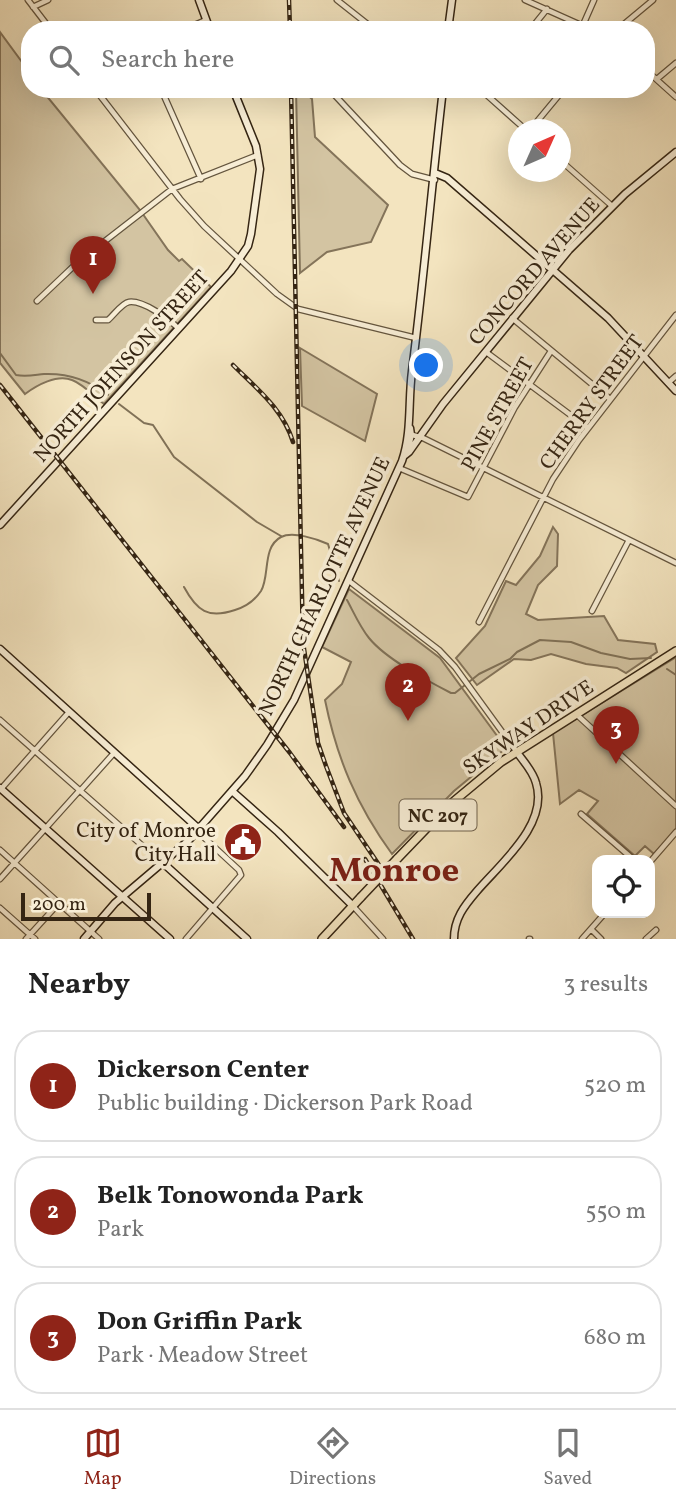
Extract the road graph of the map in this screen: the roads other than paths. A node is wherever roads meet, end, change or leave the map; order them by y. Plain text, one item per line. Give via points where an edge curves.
1 (29, 0) edge
2 (48, 0) edge
3 (199, 0) edge
4 (337, 0) edge
5 (452, 0) edge
6 (525, 0) edge
7 (594, 0) edge
8 (653, 0) edge
9 (33, 7) junction
10 (547, 9) junction
11 (206, 20) edge
12 (44, 21) edge
13 (364, 21) edge
14 (449, 21) edge
15 (537, 21) edge
16 (574, 21) edge
17 (585, 21) edge
18 (628, 21) edge
19 (676, 63) edge
20 (657, 79) joint
21 (676, 97) edge
22 (102, 98) edge
23 (165, 98) edge
24 (237, 98) edge
25 (337, 98) edge
26 (442, 98) edge
27 (491, 98) edge
28 (556, 98) edge
29 (515, 119) edge
30 (538, 119) edge
31 (259, 155) junction
32 (674, 157) edge
33 (571, 169) edge
34 (435, 176) junction
35 (201, 179) junction
36 (172, 189) junction
37 (612, 206) junction
38 (240, 260) junction
39 (551, 270) junction
40 (37, 301) dead end
41 (676, 316) edge
42 (512, 318) junction
43 (96, 320) dead end
44 (178, 328) junction
45 (416, 338) junction
46 (551, 351) junction
47 (486, 352) junction
48 (642, 356) junction
49 (676, 376) edge
50 (668, 383) junction
51 (529, 384) junction
52 (676, 391) edge
53 (610, 399) junction
54 (588, 428) junction
55 (412, 435) junction
56 (404, 456) junction
57 (399, 468) junction
58 (484, 470) junction
59 (544, 499) junction
60 (0, 526) edge
61 (629, 540) junction
62 (676, 563) edge
63 (349, 581) junction
64 (592, 611) dead end
65 (479, 622) dead end
66 (0, 649) edge
67 (676, 652) edge
68 (69, 712) junction
69 (575, 714) junction
70 (0, 720) edge
71 (35, 751) junction
72 (516, 751) junction
73 (114, 752) junction
74 (0, 789) edge
75 (79, 791) junction
76 (232, 791) junction
77 (676, 806) edge
78 (581, 814) dead end
79 (45, 829) junction
80 (198, 830) junction
81 (676, 832) edge
82 (0, 850) edge
83 (628, 855) edge
84 (655, 856) edge
85 (14, 863) junction
86 (163, 863) junction
87 (0, 879) edge
88 (122, 896) junction
89 (59, 903) junction
90 (353, 905) junction
91 (0, 908) edge
92 (213, 908) junction
93 (601, 918) edge
94 (591, 929) junction
95 (656, 930) dead end
96 (90, 931) junction
97 (28, 937) edge
98 (35, 939) edge
99 (84, 939) edge
100 (99, 939) edge
101 (170, 939) edge
102 (186, 939) edge
103 (247, 939) edge
104 (322, 939) edge
105 (383, 939) edge
106 (454, 939) edge
107 (582, 939) edge
108 (601, 939) edge
109 (646, 939) edge

1 - 9 street
2 - 9 street
3 - 11 main road
4 - 13 street
5 - 14 main road
6 - 10 street
7 - 17 street
8 - 18 street
9 - 12 street
10 - 15 street
10 - 16 street
19 - 20 street
20 - 21 street
22 - 36 street
23 - 35 street
24 - 31 main road
25 - 34 street via 400,165 412,174
26 - 34 main road
27 - 29 street
28 - 30 street
31 - 35 street
31 - 38 main road via 251,234
32 - 37 main road, CONCORD AVENUE
33 - 37 street
34 - 39 main road via 447,177
34 - 45 main road
35 - 36 street
36 - 38 street
36 - 40 street via 78,262
37 - 39 main road, CONCORD AVENUE
38 - 44 main road, NORTH JOHNSON STREET
38 - 45 street via 298,309
39 - 42 main road, CONCORD AVENUE
39 - 48 main road via 608,318
41 - 48 street, CHERRY STREET
42 - 46 street
42 - 47 main road, CONCORD AVENUE
43 - 44 street via 108,320 132,302
44 - 60 main road, NORTH JOHNSON STREET
45 - 55 main road, NORTH CHARLOTTE AVENUE via 410,389
46 - 51 street, PINE STREET
46 - 53 street
47 - 51 street
47 - 55 main road, CONCORD AVENUE
48 - 50 main road
48 - 53 street, CHERRY STREET
49 - 50 street
50 - 52 main road
51 - 54 street
51 - 58 street, PINE STREET
53 - 54 street, CHERRY STREET
54 - 59 street, CHERRY STREET
55 - 56 main road, NORTH CHARLOTTE AVENUE
55 - 56 main road, CONCORD AVENUE
55 - 58 street
56 - 57 main road, NORTH CHARLOTTE AVENUE
57 - 58 street, PINE STREET via 466,498
57 - 63 main road, NORTH CHARLOTTE AVENUE
58 - 59 street
59 - 61 street
59 - 65 street, CHERRY STREET
61 - 62 street
61 - 64 street
63 - 72 street via 432,643
63 - 76 main road, NORTH CHARLOTTE AVENUE via 285,718
66 - 68 main road
67 - 69 main road, SKYWAY DRIVE / NC 207
68 - 71 street
68 - 73 main road
69 - 72 main road, SKYWAY DRIVE / NC 207
69 - 77 street
70 - 71 street
71 - 74 street
71 - 75 street
72 - 90 main road, SKYWAY DRIVE / NC 207, bridge via 447,807
72 - 106 main road via 536,783 538,812 523,837 465,905
73 - 75 street
73 - 80 main road
74 - 79 main road
75 - 79 street
75 - 86 street
76 - 80 main road, NORTH CHARLOTTE AVENUE
76 - 90 main road
78 - 83 street
79 - 85 street
79 - 88 main road
80 - 86 main road, NORTH CHARLOTTE AVENUE
80 - 92 street via 240,872 240,878
81 - 84 street
82 - 85 street
85 - 87 street
85 - 89 street
86 - 88 main road, NORTH CHARLOTTE AVENUE
86 - 92 main road
88 - 96 main road, NORTH CHARLOTTE AVENUE
88 - 101 main road
89 - 96 street
89 - 97 street
90 - 104 main road, NC 207
90 - 105 street
91 - 97 street
92 - 102 street
92 - 103 main road
93 - 94 street
94 - 107 street
94 - 108 street
95 - 109 street
96 - 99 main road, NORTH CHARLOTTE AVENUE
96 - 100 street
97 - 98 street

